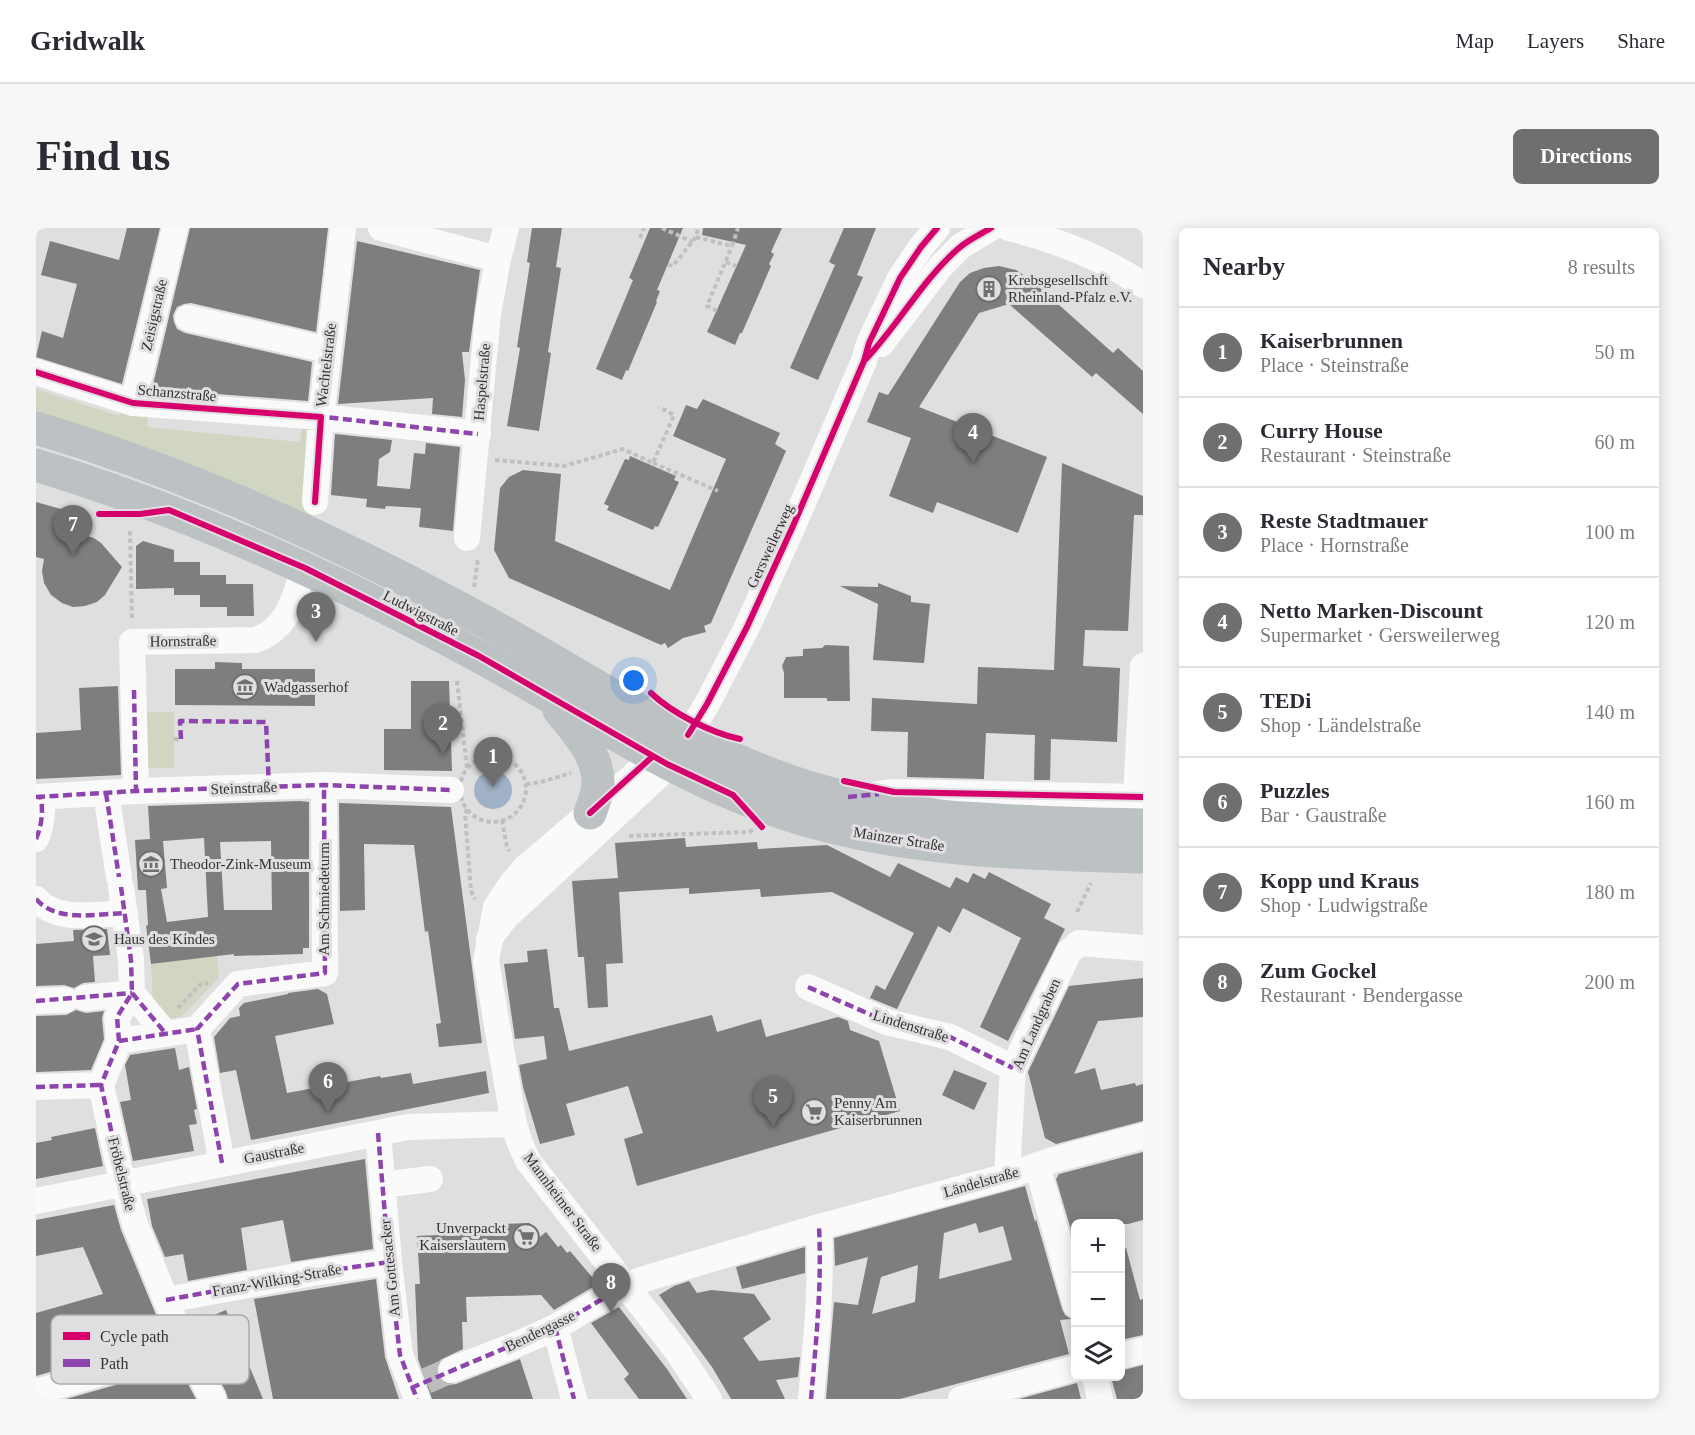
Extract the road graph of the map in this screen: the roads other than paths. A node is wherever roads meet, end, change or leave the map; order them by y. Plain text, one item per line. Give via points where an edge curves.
1 (175, 228) edge
2 (343, 228) edge
3 (381, 228) edge
4 (506, 228) edge
5 (937, 228) edge
6 (991, 228) edge
7 (1009, 228) edge
8 (1073, 228) edge
9 (1088, 253) junction
10 (498, 259) junction
11 (1143, 285) edge
12 (188, 318) dead end
13 (328, 350) junction
14 (864, 361) junction
15 (36, 372) edge
16 (133, 403) junction
17 (321, 417) junction
18 (36, 428) edge
19 (478, 434) junction
20 (36, 465) edge
21 (315, 502) dead end
22 (473, 545) road end
23 (305, 568) junction
24 (1143, 666) edge
25 (547, 694) junction
26 (688, 735) junction
27 (659, 760) junction
28 (324, 785) junction
29 (136, 791) junction
30 (106, 793) junction
31 (460, 795) road end
32 (39, 797) edge
33 (1141, 807) edge
34 (590, 813) junction
35 (36, 839) edge
36 (1143, 857) edge
37 (36, 899) edge
38 (125, 913) junction
39 (489, 939) junction
40 (1143, 948) edge
41 (808, 987) dead end
42 (132, 993) junction
43 (36, 1001) edge
44 (197, 1029) junction
45 (166, 1034) junction
46 (119, 1041) junction
47 (1013, 1068) junction
48 (101, 1085) junction
49 (36, 1088) edge
50 (514, 1124) junction
51 (378, 1133) junction
52 (1143, 1136) edge
53 (222, 1163) junction
54 (1037, 1165) junction
55 (1007, 1176) junction
56 (430, 1179) dead end
57 (123, 1184) junction
58 (382, 1185) junction
59 (36, 1201) edge
60 (819, 1227) junction
61 (389, 1262) junction
62 (626, 1285) junction
63 (1071, 1287) edge
64 (166, 1300) junction
65 (172, 1315) edge
66 (555, 1327) junction
67 (1143, 1350) edge
68 (1125, 1355) edge
69 (1071, 1369) edge
70 (451, 1370) tunnel mouth
71 (1096, 1381) edge
72 (64, 1384) edge
73 (205, 1384) edge
74 (418, 1390) edge
75 (36, 1392) edge
76 (213, 1399) edge
77 (574, 1399) edge
78 (709, 1399) edge
79 (811, 1399) edge
80 (961, 1399) edge
81 (1100, 1399) edge

1 - 16 street, Zeisigstraße
2 - 13 street, Wachtelstraße
3 - 10 street
4 - 10 street, Haspelstraße
5 - 14 street, Gersweilerweg via 900,278
6 - 14 street, Gersweilerweg via 961,246 941,266
7 - 9 street
8 - 9 street
9 - 11 street
10 - 19 street, Haspelstraße via 488,314
12 - 13 street
13 - 17 street, Wachtelstraße
14 - 26 street, Gersweilerweg via 747,627
15 - 16 street, Schanzstraße
16 - 17 street, Schanzstraße
17 - 19 street, Schanzstraße
17 - 21 street, Wachtelstraße
18 - 26 main road, Ludwigstraße via 166,472 317,537 430,592
19 - 22 street, Haspelstraße
20 - 23 main road, Ludwigstraße via 169,510
23 - 25 main road, Ludwigstraße
23 - 29 street, Hornstraße via 287,614 278,628 266,636 256,640 132,642
24 - 33 street
25 - 27 main road, Ludwigstraße
25 - 34 main road via 583,740 597,768 598,788
26 - 27 street, Gersweilerweg
26 - 33 main road, Mainzer Straße via 742,763 810,788 936,816 1029,823
27 - 34 street, Mannheimer Straße
27 - 36 main road, Mainzer Straße via 733,795 804,820 863,834 1025,854
27 - 39 street via 657,777 505,918
28 - 29 street, Steinstraße
28 - 31 street, Steinstraße
28 - 44 street, Am Schmiedeturm via 325,973 238,984
29 - 30 street, Steinstraße
30 - 32 street, Steinstraße
30 - 38 street
32 - 35 street via 43,808
34 - 39 street, Mannheimer Straße via 512,883 496,907
37 - 38 street via 46,909 60,914
38 - 42 street
39 - 50 street, Mannheimer Straße via 486,961
40 - 47 street, Am Landgraben via 1079,943 1069,952
41 - 47 street, Lindenstraße via 887,1022 950,1037
42 - 43 street
42 - 45 street
42 - 46 street via 117,1017
44 - 45 street
44 - 53 street
45 - 46 street
46 - 48 street
47 - 55 street, Am Landgraben
48 - 49 street
48 - 57 street, Fröbelstraße
50 - 51 street, Gaustraße via 408,1127
50 - 62 street, Mannheimer Straße via 528,1161
51 - 53 street, Gaustraße
51 - 58 street, Am Gottesacker
52 - 54 street, Ländelstraße
53 - 57 street, Gaustraße
54 - 55 street, Ländelstraße
54 - 63 street
55 - 60 street, Ländelstraße
56 - 58 street
57 - 59 street, Gaustraße
57 - 64 street, Fröbelstraße
58 - 61 street, Am Gottesacker
60 - 62 street, Ländelstraße
60 - 79 street via 819,1311
61 - 64 street, Franz-Wilking-Straße
61 - 74 street, Am Gottesacker via 400,1355
62 - 66 street, Bendergasse
62 - 78 street, Mannheimer Straße
64 - 65 street, Fröbelstraße
66 - 70 street, Bendergasse
66 - 77 street
67 - 68 street
69 - 80 street
71 - 81 street
72 - 75 street
73 - 76 street, Fröbelstraße

